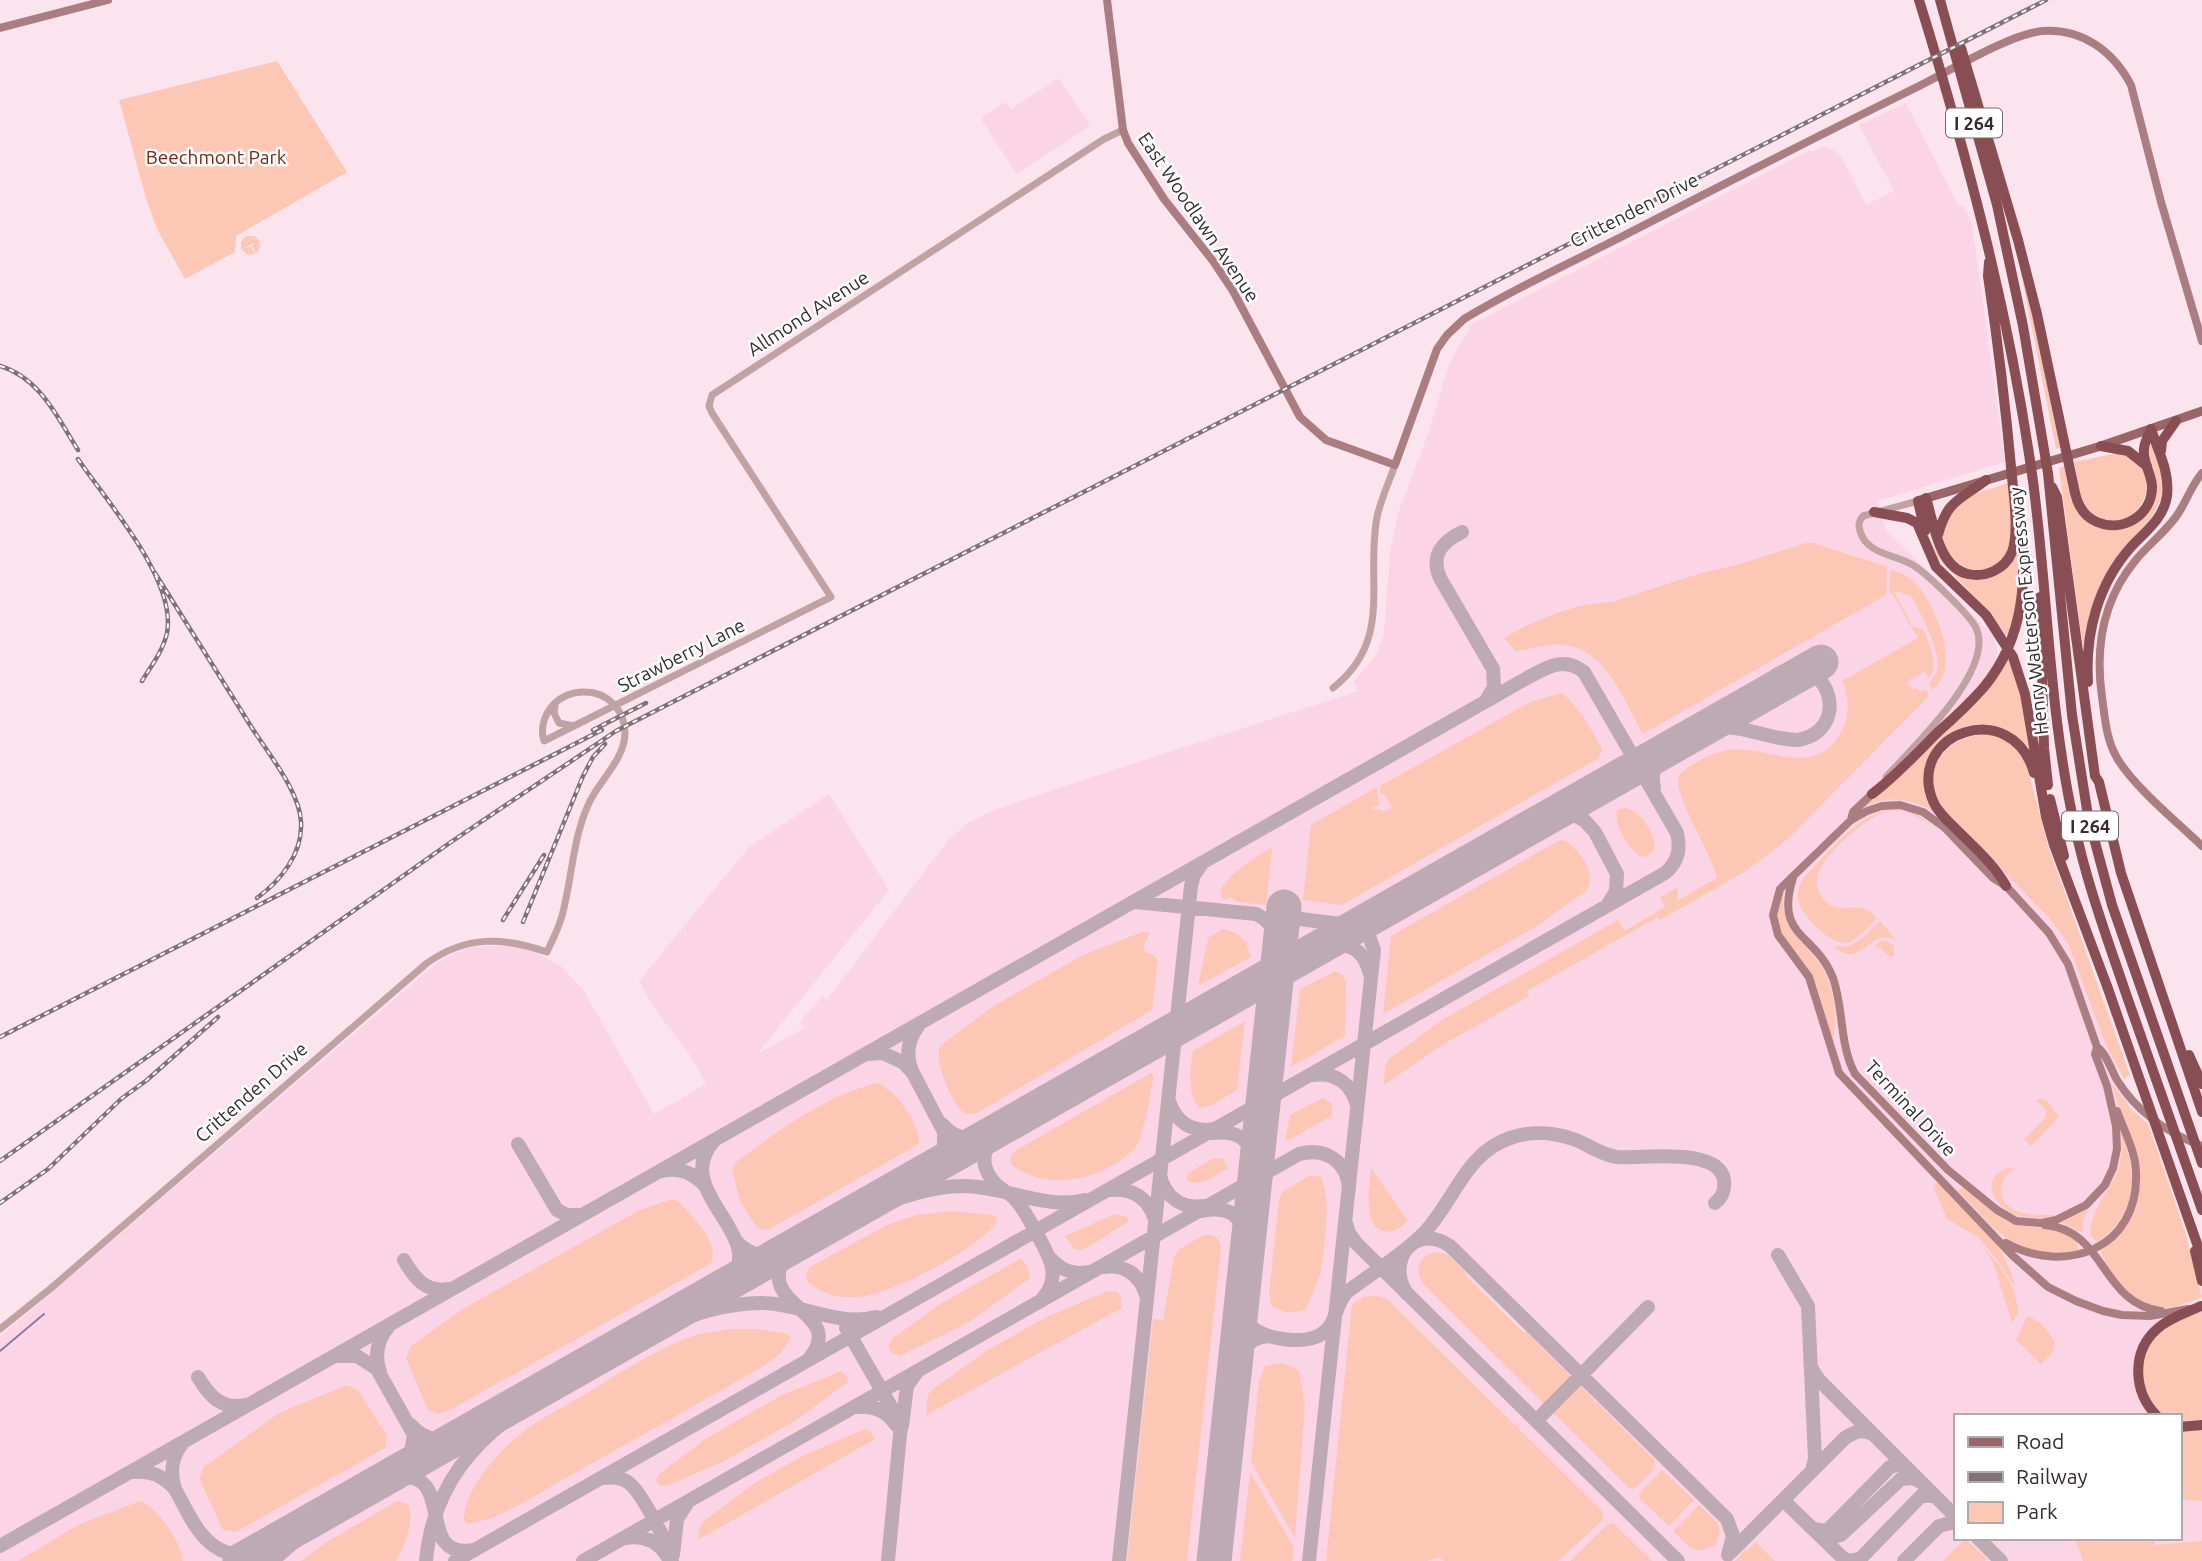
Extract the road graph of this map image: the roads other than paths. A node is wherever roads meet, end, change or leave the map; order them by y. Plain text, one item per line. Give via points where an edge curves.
1 (108, 0) edge
2 (1107, 0) edge
3 (1919, 0) edge
4 (1940, 0) edge
5 (0, 28) edge
6 (1951, 35) junction
7 (1123, 130) junction
8 (1989, 254) junction
9 (2202, 341) edge
10 (2202, 411) edge
11 (2176, 421) junction
12 (2151, 429) junction
13 (2101, 446) junction
14 (2161, 455) junction
15 (1395, 465) junction
16 (2148, 467) junction
17 (2202, 473) edge
18 (2049, 478) junction
19 (1986, 480) junction
20 (2014, 484) junction
21 (1922, 500) junction
22 (1869, 514) junction
23 (1937, 536) junction
24 (2042, 558) junction
25 (1943, 572) junction
26 (831, 597) joint
27 (1333, 688) dead end
28 (555, 703) junction
29 (574, 726) junction
30 (2099, 782) junction
31 (1872, 794) junction
32 (2046, 817) junction
33 (1851, 820) junction
34 (2202, 846) edge
35 (1794, 875) junction
36 (2006, 886) junction
37 (2106, 986) junction
38 (2167, 1007) junction
39 (2097, 1047) junction
40 (2202, 1084) edge
41 (2107, 1086) junction
42 (2202, 1112) edge
43 (2202, 1146) edge
44 (2202, 1163) edge
45 (2202, 1210) edge
46 (2036, 1224) junction
47 (2192, 1233) junction
48 (2000, 1240) junction
49 (2202, 1258) edge
50 (2202, 1281) edge
51 (2201, 1306) edge
52 (2178, 1311) junction
53 (0, 1329) edge
54 (2155, 1414) edge
55 (2202, 1425) edge
56 (2181, 1427) edge

1 - 5 main road
2 - 7 main road, East Woodlawn Avenue
3 - 8 highway, Henry Watterson Expressway / I 264
4 - 6 highway, Henry Watterson Expressway / I 264
6 - 16 highway via 1959,43 2018,240 2077,502 2098,523 2131,522 2146,507 2152,491
6 - 18 highway, Henry Watterson Expressway / I 264 via 2006,246
7 - 15 main road, East Woodlawn Avenue via 1164,200 1223,275 1304,422 1326,440
7 - 26 street, Allmond Avenue via 710,398 712,413
8 - 20 highway
8 - 24 highway, Henry Watterson Expressway / I 264 via 2007,327
9 - 15 main road, Crittenden Drive via 2134,95 2122,68 2091,41 2064,32 2040,31 2008,41 1464,319 1437,349
10 - 11 main road
11 - 12 main road
11 - 14 highway via 2162,441
12 - 13 main road
12 - 14 highway
12 - 16 highway via 2144,448
13 - 16 highway via 2128,452
13 - 19 main road
14 - 30 highway via 2168,481 2167,500 2156,521 2110,577 2090,633 2087,669
15 - 27 street, Crittenden Drive via 1377,520 1369,639 1353,670
17 - 34 main road via 2173,521 2121,581 2103,626 2098,663 2106,728 2116,757
18 - 30 highway via 2057,497
18 - 44 highway, Henry Watterson Expressway / I 264 via 2072,715 2088,816 2112,905
19 - 21 main road
19 - 23 highway via 1948,508
20 - 23 highway via 2014,543 2000,568 1975,575 1961,571 1945,557
20 - 31 highway via 2024,575 2017,626 1998,667 1968,704
21 - 22 street
21 - 23 highway
21 - 25 highway via 1932,553
22 - 25 highway via 1917,523 1931,559
22 - 31 street via 1860,519 1859,526 1868,544 1914,566 1959,609 1979,639 1963,685 1938,721
24 - 37 highway via 2047,778 2064,858
24 - 45 highway, Henry Watterson Expressway / I 264 via 2060,746 2082,860
25 - 32 highway via 1992,622 2017,668
26 - 29 street, Strawberry Lane
28 - 29 street via 559,723
28 - 29 street, Strawberry Lane via 544,720 544,741
28 - 53 street, Crittenden Drive via 584,691 598,694 621,714 625,736 585,812 562,916 548,952 515,942 482,941 435,957
30 - 38 highway via 2120,873
31 - 33 main road
32 - 36 highway via 2027,755 2007,736 1988,729 1970,730 1939,750 1929,780 1935,805
32 - 37 highway
33 - 35 main road
33 - 36 main road via 1881,806 1918,809
35 - 46 main road, Terminal Drive via 1787,902 1789,916 1832,975 1854,1074 1948,1170 2003,1215
35 - 48 main road via 1777,897 1774,924 1780,940 1809,977 1839,1073
36 - 39 main road via 2043,925 2068,964
37 - 47 highway
38 - 40 highway
38 - 42 highway
39 - 41 main road via 2095,1054
39 - 43 main road via 2141,1110 2166,1129
41 - 46 main road via 2117,1140 2109,1176 2093,1199 2078,1210
41 - 48 main road via 2136,1173 2132,1203 2120,1226 2106,1241 2071,1258 2033,1255
46 - 52 main road, Terminal Drive via 2069,1230 2136,1304
47 - 49 highway
47 - 50 highway
48 - 52 main road via 2037,1279 2076,1301 2122,1315
51 - 52 main road
51 - 54 highway via 2164,1324 2143,1349 2139,1383
55 - 56 highway

